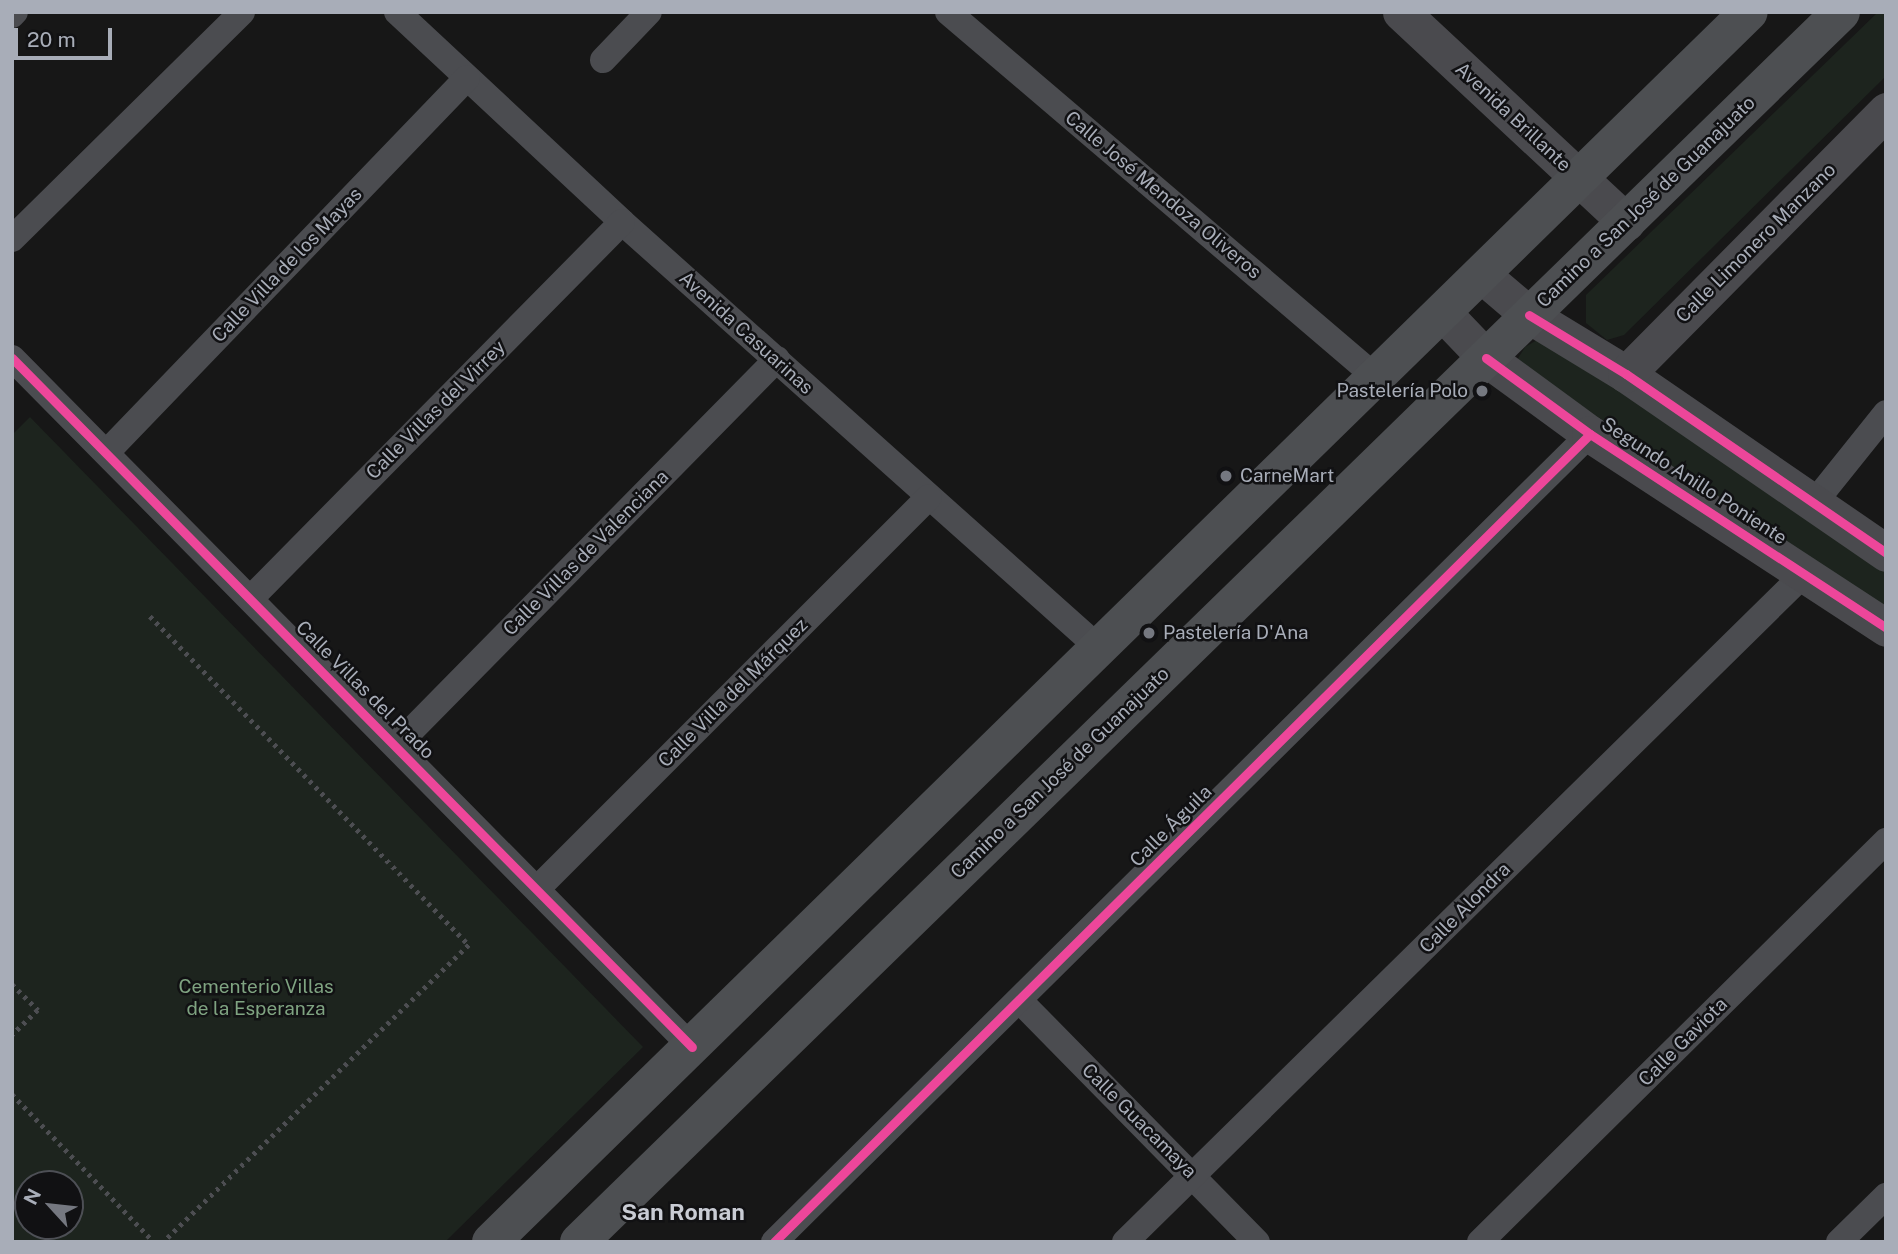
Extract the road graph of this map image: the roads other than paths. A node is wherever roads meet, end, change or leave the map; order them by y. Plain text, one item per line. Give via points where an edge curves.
1 (242, 12) edge
2 (397, 12) edge
3 (649, 12) edge
4 (948, 12) edge
5 (1402, 12) edge
6 (1749, 12) edge
7 (1841, 12) edge
8 (603, 60) dead end
9 (467, 78) junction
10 (1886, 111) edge
11 (1578, 179) junction
12 (622, 222) junction
13 (1626, 222) junction
14 (12, 239) edge
15 (1482, 275) junction
16 (1443, 313) junction
17 (1529, 315) junction
18 (12, 358) edge
19 (1486, 358) junction
20 (777, 359) junction
21 (1626, 374) junction
22 (1377, 378) junction
23 (1886, 413) edge
24 (1590, 433) junction
25 (107, 452) junction
26 (929, 497) junction
27 (1814, 503) junction
28 (1886, 553) edge
29 (1804, 574) junction
30 (251, 598) junction
31 (1886, 628) edge
32 (1100, 649) junction
33 (396, 746) junction
34 (1886, 841) edge
35 (537, 890) junction
36 (1020, 1002) junction
37 (692, 1047) junction
38 (1193, 1176) junction
39 (1886, 1196) edge
40 (491, 1242) edge
41 (579, 1242) edge
42 (774, 1242) edge
43 (1125, 1242) edge
44 (1257, 1242) edge
45 (1480, 1242) edge
46 (1839, 1242) edge

1 - 14 street
2 - 9 street, Avenida Casuarinas
3 - 8 street
4 - 22 street, Calle José Mendoza Oliveros
5 - 11 main road, Avenida Brillante
6 - 11 main road
7 - 13 main road, Camino a San José de Guanajuato
9 - 12 street, Avenida Casuarinas
9 - 25 street, Calle Villa de los Mayas
10 - 21 main road, Calle Limonero Manzano
11 - 13 main road, Avenida Brillante
11 - 15 main road
12 - 20 street, Avenida Casuarinas
12 - 30 street, Calle Villas del Virrey
13 - 17 main road, Camino a San José de Guanajuato
15 - 16 main road
15 - 17 main road
16 - 19 main road, Segundo Anillo Poniente
16 - 22 main road
17 - 19 main road, Camino a San José de Guanajuato
17 - 21 main road
18 - 25 street, Calle Villas del Prado
19 - 24 main road, Segundo Anillo Poniente
19 - 41 main road, Camino a San José de Guanajuato
20 - 26 street, Avenida Casuarinas
20 - 33 street, Calle Villas de Valenciana
21 - 27 main road
22 - 32 main road
23 - 27 street
24 - 29 main road, Segundo Anillo Poniente
24 - 36 street, Calle Águila
25 - 30 street, Calle Villas del Prado
26 - 32 street, Avenida Casuarinas
26 - 35 street, Calle Villa del Márquez
27 - 28 main road
29 - 31 main road, Segundo Anillo Poniente
29 - 38 street, Calle Alondra
30 - 33 street, Calle Villas del Prado
32 - 37 main road
33 - 35 street, Calle Villas del Prado
34 - 45 street, Calle Gaviota
35 - 37 street, Calle Villas del Prado
36 - 38 street, Calle Guacamaya
36 - 42 street, Calle Águila
37 - 40 main road
38 - 43 street, Calle Alondra
38 - 44 street, Calle Guacamaya
39 - 46 street

